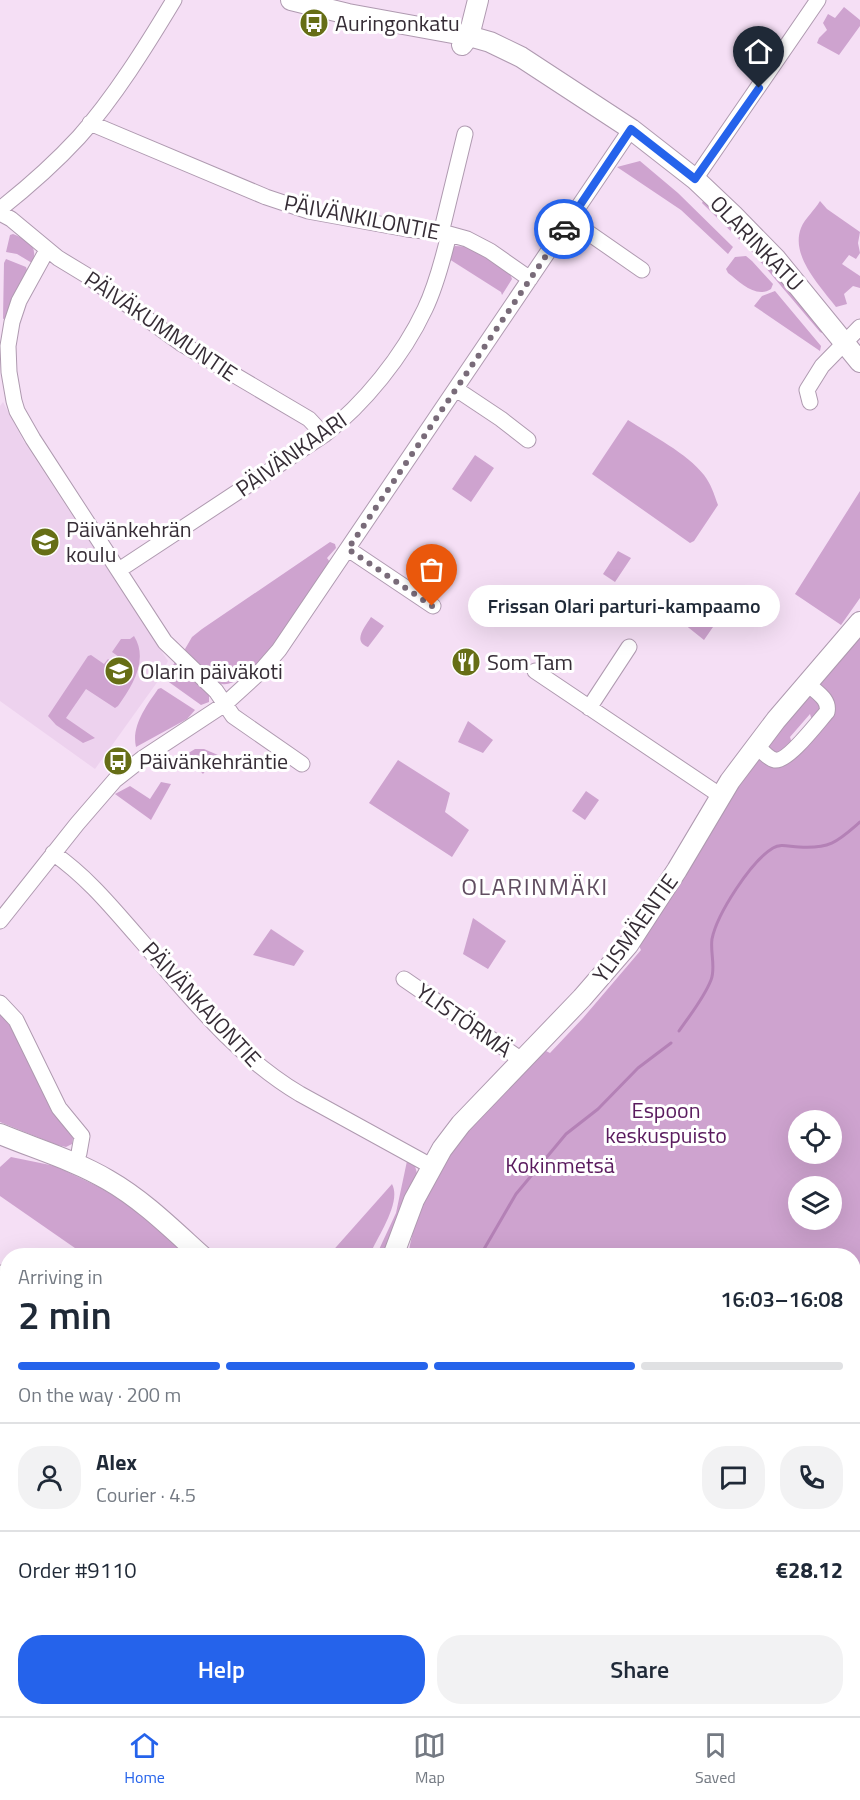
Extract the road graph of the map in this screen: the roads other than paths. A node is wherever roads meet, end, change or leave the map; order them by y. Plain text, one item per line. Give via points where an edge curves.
1 (174, 0) edge
2 (291, 0) edge
3 (466, 0) edge
4 (477, 0) edge
5 (818, 0) edge
6 (463, 39) junction
7 (90, 123) junction
8 (631, 129) junction
9 (465, 134) dead end
10 (695, 179) junction
11 (0, 211) edge
12 (570, 220) junction
13 (445, 234) junction
14 (47, 250) junction
15 (642, 270) dead end
16 (530, 279) junction
17 (860, 327) edge
18 (844, 342) junction
19 (860, 362) edge
20 (456, 389) junction
21 (810, 402) dead end
22 (324, 435) junction
23 (528, 440) dead end
24 (348, 549) junction
25 (119, 570) junction
26 (432, 606) dead end
27 (860, 622) edge
28 (629, 647) dead end
29 (535, 671) dead end
30 (808, 684) junction
31 (225, 704) junction
32 (589, 708) junction
33 (756, 746) junction
34 (302, 764) dead end
35 (721, 796) junction
36 (53, 853) junction
37 (0, 921) edge
38 (404, 979) dead end
39 (0, 1003) edge
40 (523, 1061) junction
41 (0, 1134) edge
42 (75, 1164) junction
43 (431, 1166) junction
44 (404, 1228) junction
45 (193, 1248) edge
46 (396, 1248) edge
47 (403, 1248) edge

1 - 7 street
2 - 6 main road, OLARINKATU via 348,14 398,33
3 - 6 main road
4 - 6 main road
5 - 10 street
6 - 8 main road, OLARINKATU via 486,54 551,77
7 - 11 street
7 - 13 street, PÄIVÄNKILONTIE via 308,211
8 - 10 main road, OLARINKATU
8 - 12 street
9 - 13 street, PÄIVÄNKAARI
10 - 18 main road, OLARINKATU via 758,240
11 - 14 street, PÄIVÄKUMMUNTIE
12 - 15 street
12 - 16 street
13 - 16 street, PÄIVÄNKILONTIE via 478,244
13 - 22 street, PÄIVÄNKAARI via 440,269 412,332 375,387
14 - 22 street, PÄIVÄKUMMUNTIE via 182,344 309,419
14 - 25 street via 12,322 8,346 14,401 33,439
16 - 20 street
17 - 18 street
18 - 19 main road, OLARINKATU
18 - 21 street via 807,390
20 - 23 street
20 - 24 street
22 - 25 street, PÄIVÄNKAARI
24 - 26 street
24 - 31 street via 279,650
25 - 31 street via 165,642
27 - 30 main road, YLISMÄENTIE
28 - 32 street
29 - 32 street
30 - 33 main road, YLISMÄENTIE
30 - 33 street via 826,701 826,712 785,757 776,760
31 - 34 street via 240,722
31 - 36 street via 115,780
32 - 35 street
33 - 35 main road, YLISMÄENTIE
35 - 40 main road, YLISMÄENTIE via 628,945
36 - 37 street
36 - 43 street, PÄIVÄNKAJONTIE via 88,880 208,1017 249,1057 300,1095
38 - 40 street, YLISTÖRMÄ
39 - 42 street via 16,1020 58,1108 81,1136
40 - 43 main road, YLISMÄENTIE via 461,1124
41 - 42 main road
42 - 45 main road via 108,1179 143,1203
43 - 44 main road, YLISMÄENTIE
44 - 46 main road, YLISMÄENTIE
44 - 47 main road, YLISMÄENTIE

